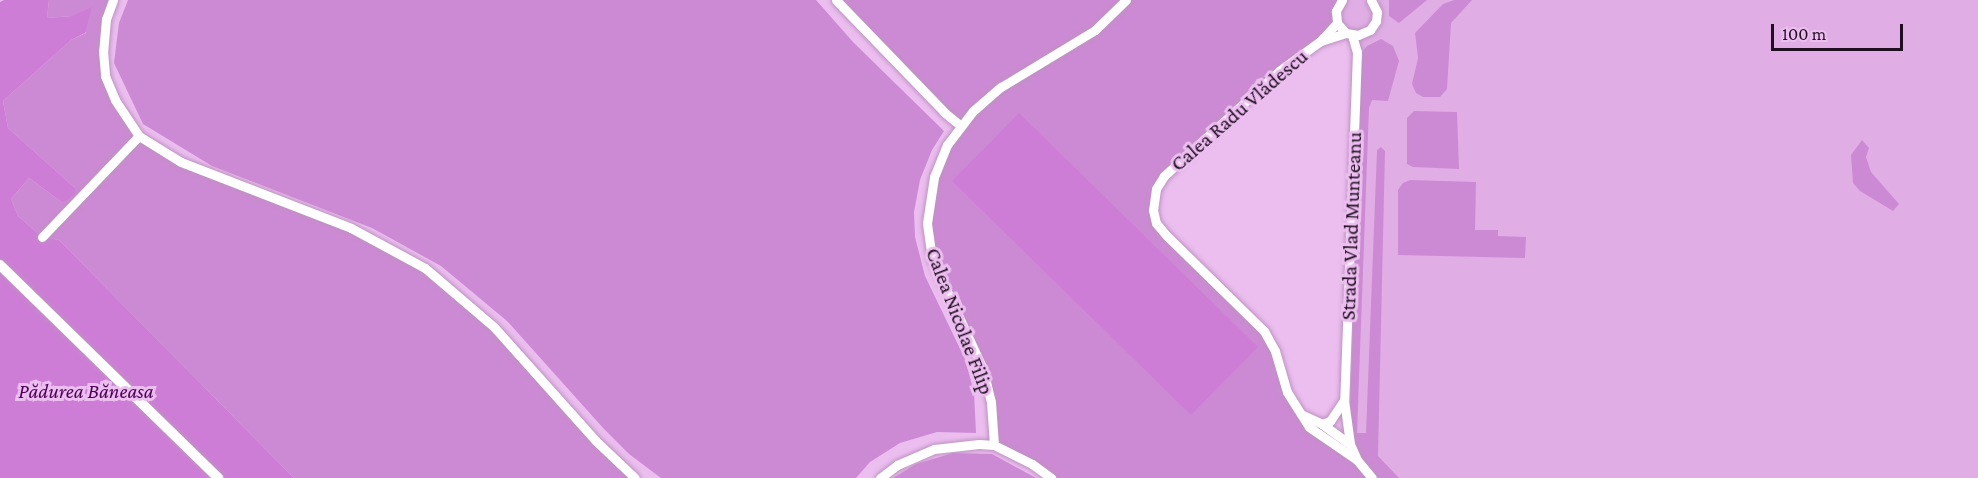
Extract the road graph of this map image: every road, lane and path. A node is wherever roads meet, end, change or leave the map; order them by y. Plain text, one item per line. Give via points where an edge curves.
1 (113, 0) edge
2 (836, 0) edge
3 (1126, 0) edge
4 (1342, 0) edge
5 (1375, 3) edge
6 (1337, 23) junction
7 (1349, 34) junction
8 (1364, 34) junction
9 (1319, 42) junction
10 (1357, 52) junction
11 (960, 125) junction
12 (139, 136) junction
13 (42, 237) dead end
14 (0, 265) edge
15 (1344, 400) junction
16 (1301, 414) junction
17 (1322, 424) junction
18 (1346, 425) junction
19 (1338, 434) junction
20 (1319, 435) junction
21 (1350, 444) junction
22 (994, 446) junction
23 (1357, 460) junction
24 (218, 478) edge
25 (635, 478) edge
26 (880, 478) edge
27 (1051, 478) edge
28 (1372, 478) edge

1 - 12 street via 106,19 105,76 124,116
2 - 11 street
3 - 11 street, Calea Nicolae Filip via 1095,30 1001,87
4 - 6 street via 1336,10
5 - 8 street, Strada Vlad Munteanu via 1376,21
6 - 7 street
6 - 9 street, Calea Radu Vlădescu
7 - 8 street, Calea Radu Vlădescu
7 - 9 street, Calea Radu Vlădescu
7 - 10 street, Strada Vlad Munteanu
8 - 10 street, Strada Vlad Munteanu
9 - 16 street, Calea Radu Vlădescu via 1279,71 1164,176 1153,201 1156,222 1167,236 1264,331 1275,351 1287,392
10 - 15 street, Strada Vlad Munteanu
11 - 22 street, Calea Nicolae Filip via 934,177 928,238 939,279 984,376 991,402
12 - 13 street
12 - 25 street via 181,162 351,228 425,268 494,327 597,442
14 - 24 street
15 - 17 street via 1330,421
15 - 18 street, Calea Radu Vlădescu
16 - 17 street, Calea Radu Vlădescu
16 - 20 street, Calea Radu Vlădescu
17 - 19 street, Calea Radu Vlădescu
18 - 19 street
18 - 21 street, Calea Radu Vlădescu
19 - 20 street
19 - 21 street, Calea Radu Vlădescu
20 - 23 street, Calea Radu Vlădescu
21 - 23 street, Calea Radu Vlădescu
22 - 26 street via 952,445 934,449 897,465
22 - 27 street
23 - 28 street, Calea Radu Vlădescu

